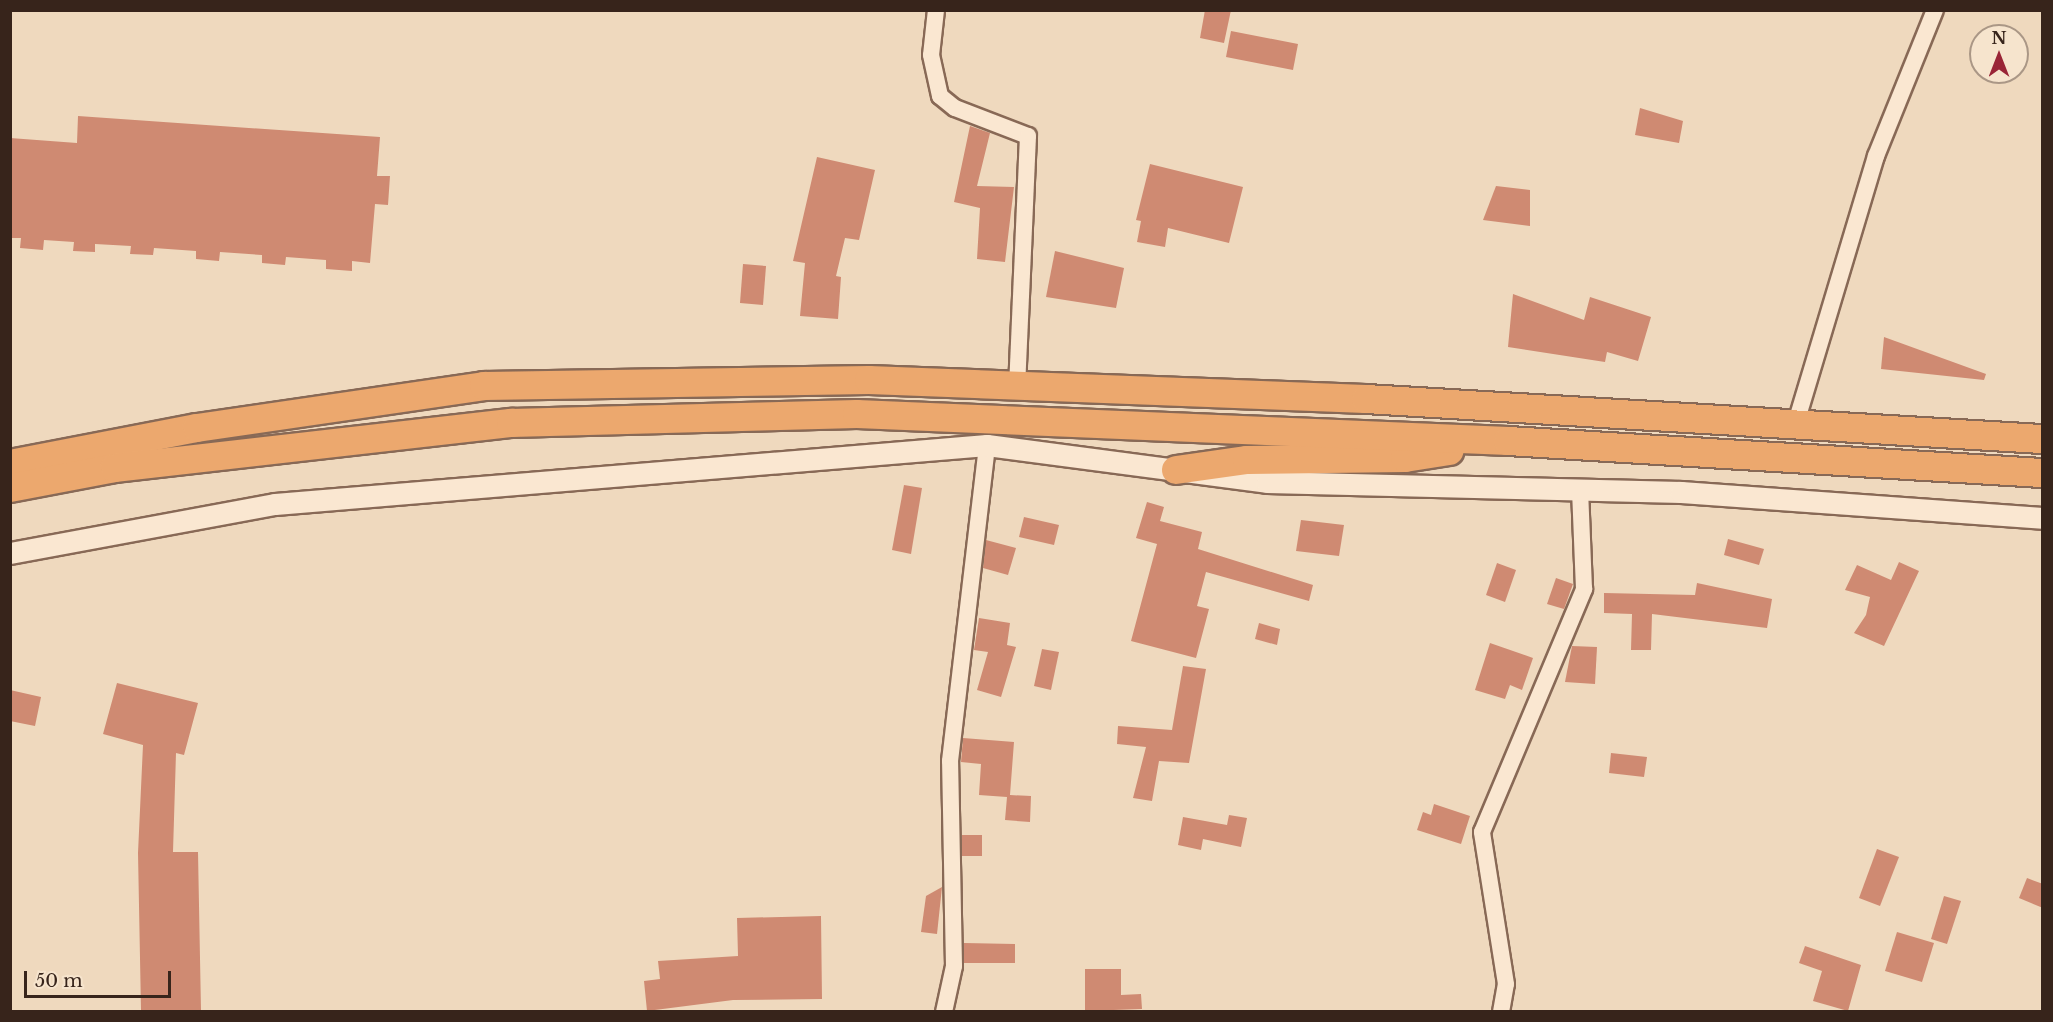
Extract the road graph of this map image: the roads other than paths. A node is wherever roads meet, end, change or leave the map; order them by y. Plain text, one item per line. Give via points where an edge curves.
1 (936, 10) edge
2 (1935, 10) edge
3 (1017, 385) junction
4 (1795, 426) junction
5 (2043, 439) edge
6 (1508, 441) junction
7 (987, 446) junction
8 (10, 464) edge
9 (1176, 470) junction
10 (2043, 473) edge
11 (10, 488) edge
12 (1581, 489) junction
13 (2043, 518) edge
14 (10, 553) edge
15 (944, 1011) edge
16 (1501, 1011) edge

1 - 3 street via 932,55 940,96 955,108 1028,136
2 - 4 street via 1876,156
3 - 4 highway via 1366,399
3 - 8 highway via 869,380 484,386 197,428
4 - 5 highway
6 - 9 highway via 1405,458 1247,460
6 - 10 highway
6 - 11 highway via 857,414 511,423 115,468
7 - 9 street
7 - 14 street via 275,504
7 - 15 street via 950,761 954,966
9 - 12 street via 1267,482
12 - 13 street
12 - 16 street via 1584,590 1482,832 1506,984

